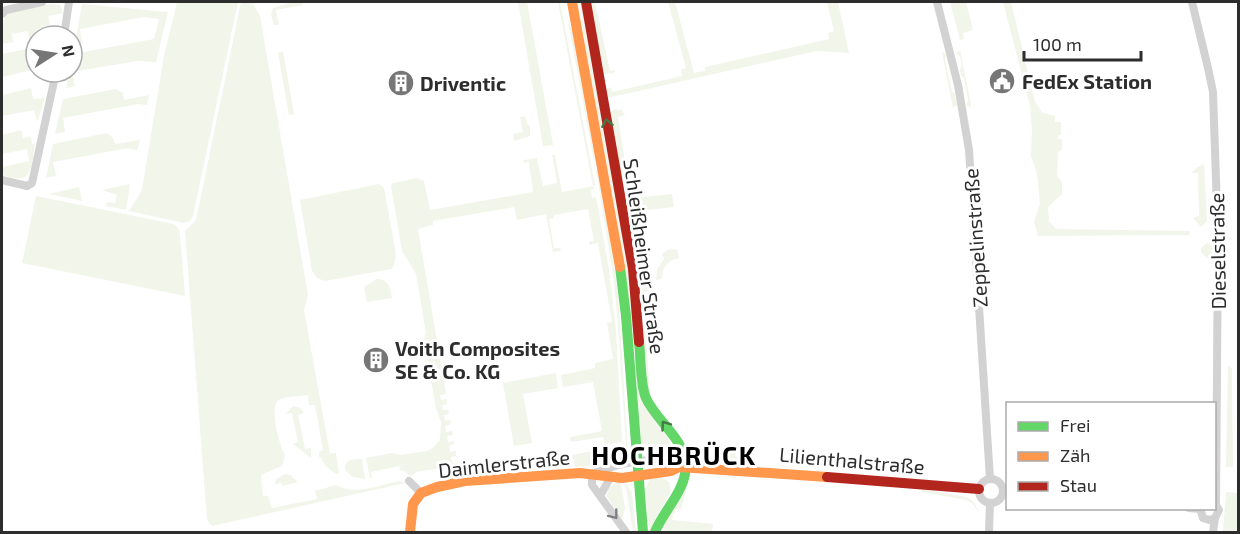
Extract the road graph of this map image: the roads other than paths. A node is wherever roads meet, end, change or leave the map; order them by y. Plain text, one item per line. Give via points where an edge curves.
1 (42, 2) edge
2 (69, 2) edge
3 (572, 2) edge
4 (586, 2) edge
5 (937, 2) edge
6 (1192, 2) edge
7 (2, 14) edge
8 (66, 24) edge
9 (53, 84) edge
10 (2, 180) edge
11 (1216, 414) edge
12 (637, 462) junction
13 (686, 467) junction
14 (592, 474) junction
15 (638, 475) junction
16 (610, 478) junction
17 (990, 479) junction
18 (409, 481) dead end
19 (979, 489) junction
20 (1005, 492) edge
21 (421, 494) junction
22 (600, 497) junction
23 (990, 503) junction
24 (1216, 505) edge
25 (1200, 510) edge
26 (1215, 518) junction
27 (410, 532) edge
28 (626, 532) edge
29 (643, 532) edge
30 (655, 532) edge
31 (989, 532) edge
32 (1213, 532) edge

1 - 7 street
2 - 8 street
3 - 12 street, Schleißheimer Straße via 619,257
13 -> 4 street, Schleißheimer Straße via 680,446 644,393 633,269
5 - 17 street, Zeppelinstraße via 969,150
6 - 11 street, Dieselstraße via 1213,92 1218,238
9 - 10 street via 32,183 27,186
12 - 13 street, Lilienthalstraße via 666,460
12 - 14 street, Daimlerstraße
12 - 15 street, Schleißheimer Straße
13 - 15 street, Lilienthalstraße
13 - 19 street, Lilienthalstraße
13 - 30 street via 684,482
14 - 16 street, Daimlerstraße
14 - 21 street, Daimlerstraße via 465,481
14 - 22 street via 592,485
15 - 16 street, Daimlerstraße
15 - 29 street, Schleißheimer Straße
16 - 22 street
17 - 19 street via 981,483
17 - 20 street via 999,482
18 - 21 street, Daimlerstraße
19 - 23 street via 983,500
20 - 23 street
21 - 27 street, Daimlerstraße via 413,504
22 -> 28 street
23 - 31 street
24 - 26 street, Dieselstraße via 1219,513
25 - 26 street via 1203,518
26 - 32 street

